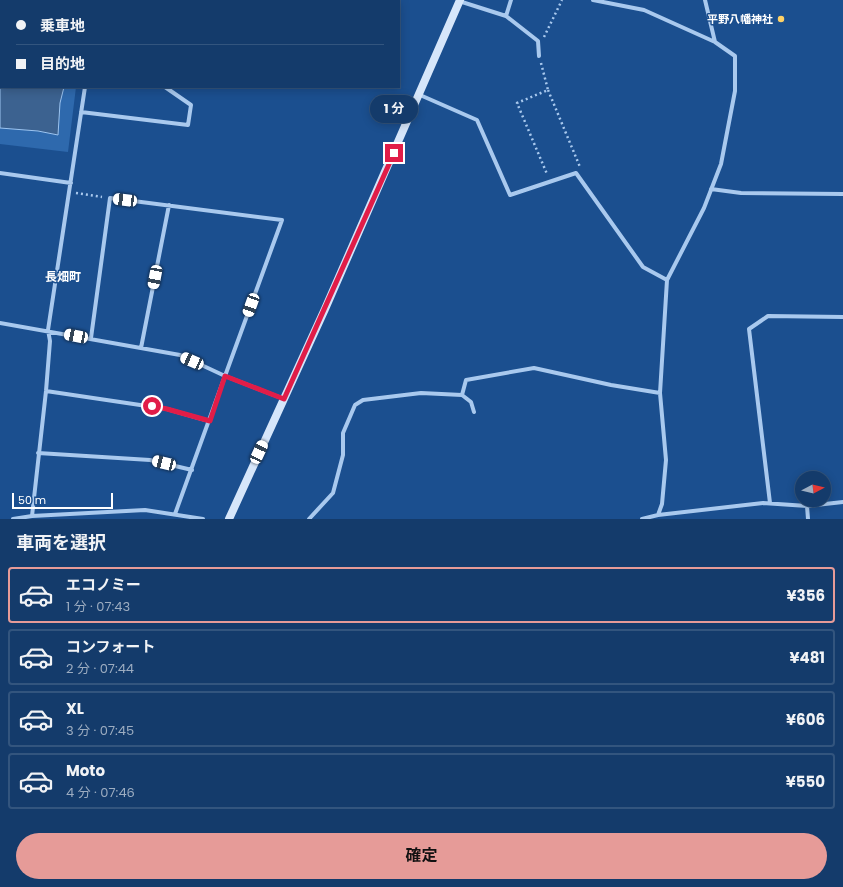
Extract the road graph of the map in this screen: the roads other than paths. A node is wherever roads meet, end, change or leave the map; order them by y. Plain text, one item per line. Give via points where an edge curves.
1 (459, 0) edge
2 (511, 0) edge
3 (593, 0) edge
4 (705, 0) edge
5 (506, 16) junction
6 (715, 42) junction
7 (539, 56) road end
8 (85, 88) edge
9 (166, 88) edge
10 (420, 95) junction
11 (82, 112) junction
12 (0, 173) edge
13 (71, 183) junction
14 (711, 189) junction
15 (843, 194) edge
16 (169, 205) junction
17 (667, 280) junction
18 (843, 317) edge
19 (0, 323) edge
20 (48, 330) junction
21 (90, 338) junction
22 (141, 348) junction
23 (225, 376) junction
24 (46, 391) junction
25 (660, 393) junction
26 (462, 395) junction
27 (284, 399) junction
28 (474, 412) dead end
29 (210, 421) junction
30 (38, 454) junction
31 (192, 470) junction
32 (843, 502) edge
33 (770, 503) junction
34 (831, 503) edge
35 (795, 505) edge
36 (807, 507) edge
37 (175, 514) junction
38 (658, 515) junction
39 (32, 516) junction
40 (67, 517) edge
41 (14, 519) edge
42 (203, 519) edge
43 (229, 519) edge
44 (309, 519) edge
45 (642, 519) edge
46 (646, 519) edge
47 (808, 519) edge

1 - 5 street
1 - 10 street
2 - 5 street
3 - 6 street via 644,10
4 - 6 street
5 - 7 street via 538,42
6 - 14 street via 735,56 735,92 722,164
8 - 11 street
9 - 11 street via 191,105 188,126
10 - 17 street via 477,120 510,195 576,174 643,267
10 - 27 street
11 - 13 street
12 - 13 street
13 - 20 street
14 - 15 street via 741,194
14 - 17 street
16 - 21 street via 110,198
16 - 22 street
16 - 23 street via 282,220
17 - 25 street
18 - 33 street via 768,316 749,329
19 - 20 street
20 - 21 street
20 - 24 street via 50,341
21 - 22 street
22 - 23 street via 180,356
23 - 27 street
23 - 29 street
24 - 29 street via 167,409
24 - 30 street
25 - 26 street via 534,368 466,380
25 - 38 street via 666,460 662,504
26 - 28 street via 471,402
26 - 44 street via 421,393 363,400 355,405 343,433 343,455 332,493
27 - 43 street
29 - 31 street
30 - 31 street via 150,460
30 - 39 street
31 - 37 street
32 - 34 street
33 - 35 street
33 - 38 street
36 - 47 street
37 - 40 street via 145,510
37 - 42 street
38 - 46 street
39 - 40 street
39 - 41 street
45 - 46 street

